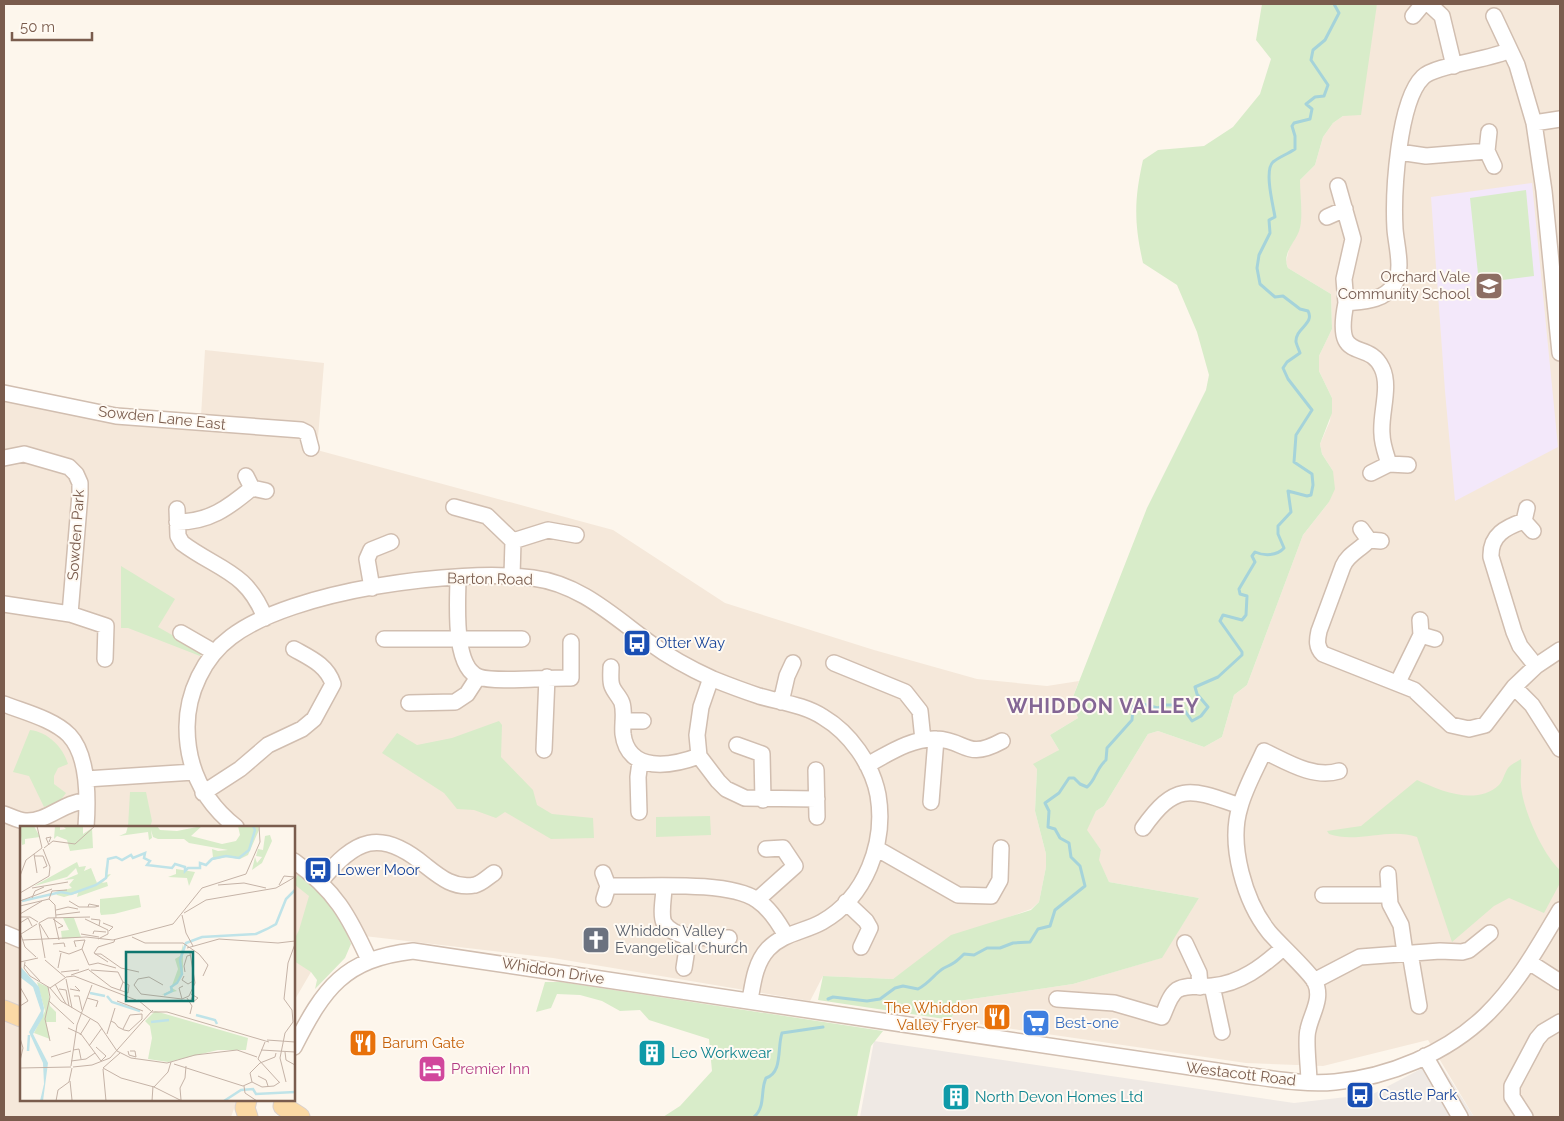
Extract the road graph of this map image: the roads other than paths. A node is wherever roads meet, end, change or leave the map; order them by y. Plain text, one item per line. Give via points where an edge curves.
1 (1429, 4) edge
2 (1494, 16) dead end
3 (1510, 50) junction
4 (1454, 66) junction
5 (1560, 119) edge
6 (1534, 123) junction
7 (1489, 132) dead end
8 (1487, 151) junction
9 (1399, 152) junction
10 (1494, 166) dead end
11 (1338, 186) dead end
12 (1345, 209) junction
13 (1327, 216) dead end
14 (1346, 303) junction
15 (1558, 316) edge
16 (1560, 353) edge
17 (4, 393) edge
18 (310, 448) dead end
19 (4, 458) edge
20 (1389, 464) junction
21 (1408, 465) dead end
22 (1371, 473) dead end
23 (255, 485) dead end
24 (454, 507) dead end
25 (1528, 520) dead end
26 (576, 535) dead end
27 (1370, 537) dead end
28 (391, 542) dead end
29 (513, 542) junction
30 (458, 576) junction
31 (512, 576) junction
32 (372, 588) junction
33 (4, 604) edge
34 (70, 614) junction
35 (265, 618) junction
36 (1425, 631) dead end
37 (181, 633) dead end
38 (459, 639) junction
39 (522, 639) dead end
40 (384, 640) dead end
41 (571, 642) dead end
42 (294, 649) dead end
43 (1560, 650) edge
44 (214, 652) junction
45 (105, 659) dead end
46 (793, 663) dead end
47 (834, 663) dead end
48 (1536, 666) junction
49 (611, 667) dead end
50 (478, 677) junction
51 (547, 677) junction
52 (711, 678) junction
53 (1398, 682) junction
54 (1514, 687) junction
55 (781, 702) junction
56 (409, 703) dead end
57 (4, 704) edge
58 (623, 721) junction
59 (643, 721) dead end
60 (930, 740) junction
61 (1002, 741) dead end
62 (737, 745) dead end
63 (1560, 748) edge
64 (544, 750) dead end
65 (699, 756) junction
66 (640, 762) junction
67 (867, 765) junction
68 (1342, 769) dead end
69 (816, 770) dead end
70 (194, 772) junction
71 (86, 779) junction
72 (203, 793) junction
73 (817, 799) junction
74 (762, 800) junction
75 (85, 801) junction
76 (931, 802) dead end
77 (1240, 806) junction
78 (639, 812) dead end
79 (4, 814) edge
80 (817, 817) dead end
81 (86, 826) edge
82 (235, 826) edge
83 (1142, 833) dead end
84 (1001, 848) dead end
85 (766, 849) dead end
86 (876, 850) junction
87 (295, 862) edge
88 (494, 873) dead end
89 (1388, 874) dead end
90 (320, 882) junction
91 (605, 886) dead end
92 (664, 887) junction
93 (1323, 895) dead end
94 (1388, 895) junction
95 (757, 900) junction
96 (846, 902) junction
97 (1560, 910) edge
98 (4, 933) edge
99 (1490, 933) dead end
100 (689, 936) junction
101 (786, 936) junction
102 (729, 938) dead end
103 (20, 940) edge
104 (1184, 943) dead end
105 (861, 947) dead end
106 (1283, 948) junction
107 (1407, 953) junction
108 (369, 960) junction
109 (1529, 962) junction
110 (684, 968) dead end
111 (1314, 981) junction
112 (1560, 982) edge
113 (1206, 986) junction
114 (1058, 999) dead end
115 (750, 1000) junction
116 (1419, 1006) dead end
117 (4, 1010) edge
118 (20, 1017) edge
119 (853, 1017) joint
120 (1560, 1022) edge
121 (1222, 1032) dead end
122 (295, 1045) edge
123 (1424, 1056) junction
124 (1309, 1082) junction
125 (282, 1108) edge
126 (300, 1117) edge
127 (1460, 1117) edge
128 (1525, 1117) edge

1 - 4 street via 1442,16
2 - 3 street
3 - 4 street
3 - 6 street
4 - 9 street via 1434,70 1420,80 1409,105
5 - 6 street
6 - 15 street
7 - 8 street
8 - 9 street via 1426,156
8 - 10 street
9 - 14 street via 1394,218 1398,276 1387,294 1373,300
11 - 12 street
12 - 13 street
12 - 14 street via 1353,239 1344,279
14 - 20 street via 1344,338 1349,346 1375,358 1384,373 1382,435
15 - 16 street
17 - 18 street, Sowden Lane East via 116,416 301,430 307,433
19 - 34 street, Sowden Park via 24,454 69,468 80,483
20 - 21 street
20 - 22 street
23 - 35 street via 224,511 206,519 177,516 178,536 182,543 243,581 254,594
24 - 29 street via 488,516
25 - 48 street via 1509,526 1495,538 1490,557 1514,632 1520,646
26 - 29 street via 548,530
27 - 53 street via 1347,557 1316,641 1324,654
28 - 32 street via 371,550 367,559
29 - 31 street
30 - 31 street, Barton Road
30 - 32 street, Barton Road
30 - 38 street
31 - 52 street, Barton Road via 536,578 594,600 670,656
32 - 35 street, Barton Road via 288,608
33 - 34 street
34 - 45 street via 106,626
35 - 44 street, Barton Road via 244,627
36 - 53 street
37 - 44 street
38 - 39 street
38 - 40 street
38 - 50 street via 462,658
41 - 51 street via 571,678
42 - 72 street via 318,663 330,674 333,684 314,719 302,729 268,745 240,769
43 - 48 street
44 - 70 street, Barton Road via 196,683 187,718 189,753
46 - 55 street
47 - 60 street via 905,692 920,711
48 - 54 street
49 - 58 street via 611,685 622,702
50 - 51 street via 494,680
50 - 56 street via 467,694 455,702
51 - 64 street
52 - 55 street, Barton Road
52 - 65 street via 698,723
53 - 54 street via 1422,696 1451,725 1469,730 1485,724
54 - 63 street via 1532,705
55 - 67 street, Barton Road via 822,715 856,747
57 - 71 street via 48,722 69,735 79,751
58 - 59 street
58 - 66 street via 625,744
60 - 61 street via 973,751
60 - 67 street via 905,745
60 - 76 street
62 - 74 street via 762,754
65 - 66 street via 662,764
65 - 74 street via 726,789 745,798
66 - 78 street
67 - 86 street, Barton Road via 879,807
68 - 77 street via 1318,774 1266,745
69 - 73 street
70 - 71 street
70 - 72 street, Barton Road
71 - 75 street
72 - 82 street, Barton Road
73 - 74 street
73 - 80 street
75 - 79 street via 76,801 40,819 26,821
75 - 81 street
77 - 83 street via 1200,793 1178,793 1154,812
77 - 106 street via 1236,842 1250,905
84 - 86 street via 1000,880 991,896 958,895
85 - 95 street via 783,848 795,866
86 - 96 street, Barton Road via 863,881
87 - 90 street
88 - 90 street via 476,885 458,885 441,878 397,845 375,842 350,850
89 - 94 street
90 - 108 street via 341,904
91 - 92 street
92 - 95 street via 730,888
92 - 100 street via 664,922 672,931
93 - 94 street
94 - 107 street via 1401,925
95 - 101 street via 779,923
96 - 101 street, Barton Road via 822,922
96 - 105 street via 870,928
97 - 109 street, Westacott Road
98 - 103 street
99 - 107 street via 1462,952
100 - 102 street
100 - 110 street
101 - 115 street, Barton Road via 765,952 756,970
104 - 113 street
106 - 111 street
106 - 113 street via 1250,973 1228,983
107 - 111 street via 1360,957
107 - 116 street
108 - 115 street, Whiddon Drive via 413,951 442,954
108 - 122 street, Whiddon Drive via 331,986
109 - 112 street
109 - 123 street, Westacott Road via 1485,1016 1449,1043
111 - 124 street via 1318,992 1307,1032
113 - 114 street via 1178,990 1171,996 1159,1024 1114,1003
113 - 121 street
115 - 119 street, Whiddon Drive
117 - 118 main road
119 - 124 street, Westacott Road via 1225,1073
120 - 128 street via 1537,1039 1512,1086 1512,1097
123 - 124 street, Westacott Road via 1377,1075 1334,1082
123 - 127 street
125 - 126 main road

